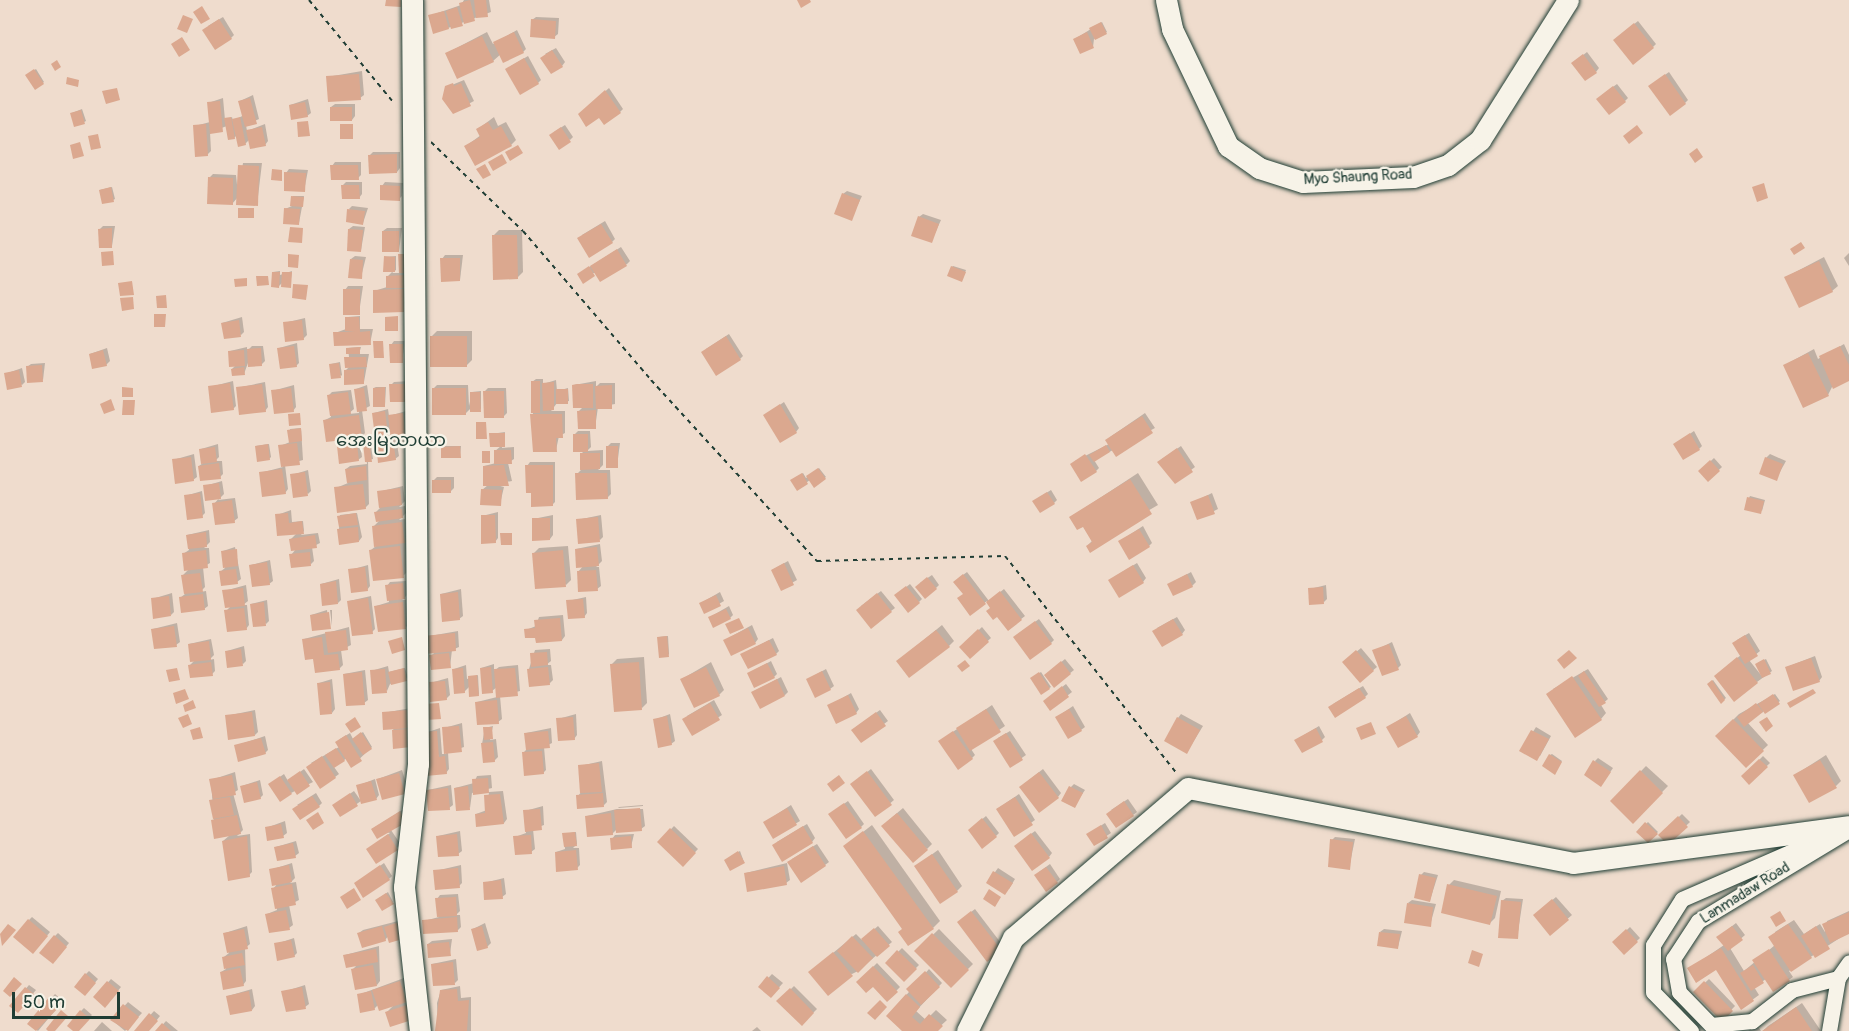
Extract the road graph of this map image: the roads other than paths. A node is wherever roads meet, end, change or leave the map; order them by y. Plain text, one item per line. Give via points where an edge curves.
1 (412, 0) edge
2 (1166, 0) edge
3 (1568, 0) edge
4 (1849, 828) edge
5 (1849, 962) edge
6 (1838, 978) junction
7 (420, 1031) edge
8 (967, 1031) edge
9 (1691, 1031) edge
10 (1829, 1031) edge

1 - 7 street via 417,764 404,887
2 - 3 street, Myo Shaung Road via 1172,29 1228,146 1259,168 1303,182 1413,177 1448,165 1480,140
4 - 6 street, Lanmadaw Road via 1698,921 1673,959 1679,992 1711,1025 1752,1021 1792,990
4 - 8 street via 1573,863 1188,788 1012,938
4 - 9 street, Lanmadaw Road via 1682,899 1653,945 1653,992
5 - 6 street
6 - 10 street

